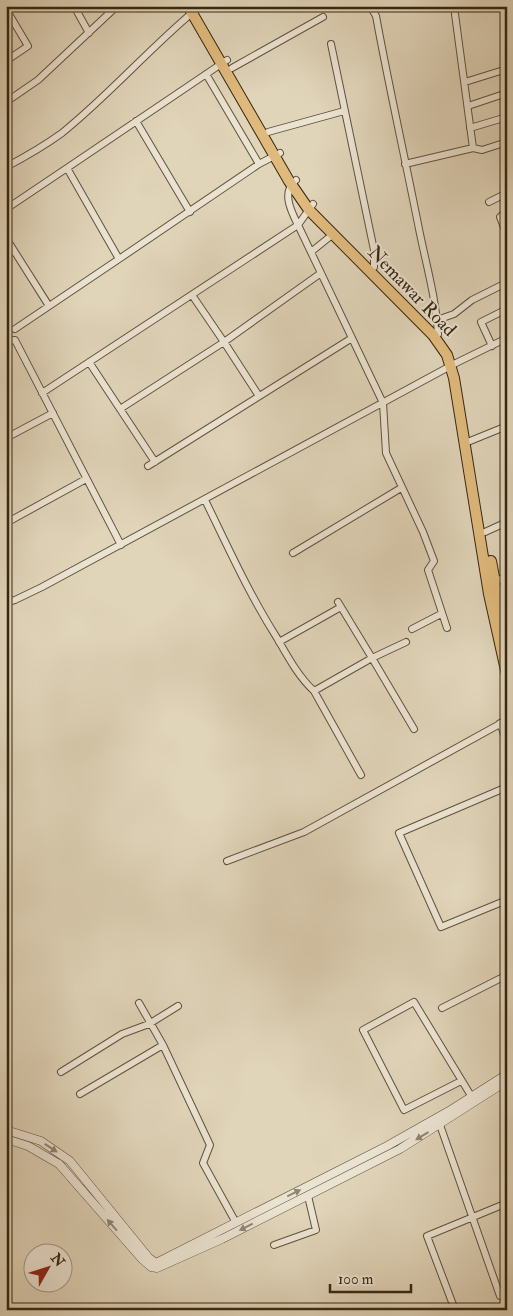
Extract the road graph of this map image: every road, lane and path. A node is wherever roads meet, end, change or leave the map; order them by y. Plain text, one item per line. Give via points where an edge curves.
1 (74, 6) edge
2 (117, 6) edge
3 (370, 6) edge
4 (6, 9) edge
5 (192, 9) edge
6 (456, 14) dead end
7 (323, 17) dead end
8 (90, 33) junction
9 (331, 44) dead end
10 (6, 61) edge
11 (227, 64) junction
12 (507, 69) edge
13 (206, 74) junction
14 (465, 82) junction
15 (507, 93) edge
16 (6, 102) edge
17 (468, 106) junction
18 (344, 111) junction
19 (507, 117) edge
20 (136, 121) junction
21 (470, 128) junction
22 (268, 132) junction
23 (507, 142) edge
24 (473, 148) junction
25 (277, 154) junction
26 (260, 164) junction
27 (405, 164) junction
28 (6, 168) edge
29 (67, 168) junction
30 (293, 182) junction
31 (507, 193) edge
32 (490, 202) dead end
33 (311, 207) junction
34 (6, 208) edge
35 (507, 211) edge
36 (190, 212) junction
37 (298, 225) junction
38 (332, 235) junction
39 (507, 235) edge
40 (6, 238) edge
41 (311, 252) junction
42 (119, 259) junction
43 (374, 267) junction
44 (321, 273) junction
45 (506, 282) edge
46 (192, 295) junction
47 (49, 306) junction
48 (507, 309) edge
49 (438, 320) junction
50 (15, 329) dead end
51 (438, 334) junction
52 (352, 338) junction
53 (507, 338) edge
54 (6, 341) edge
55 (224, 342) junction
56 (492, 346) junction
57 (89, 362) junction
58 (454, 364) junction
59 (42, 393) junction
60 (259, 396) junction
61 (383, 403) junction
62 (462, 405) junction
63 (120, 409) junction
64 (53, 413) junction
65 (507, 426) edge
66 (6, 438) edge
67 (470, 441) junction
68 (155, 462) junction
69 (148, 466) dead end
70 (86, 479) junction
71 (401, 488) junction
72 (205, 500) junction
73 (507, 522) edge
74 (6, 523) edge
75 (485, 532) junction
76 (120, 545) junction
77 (293, 553) dead end
78 (507, 576) edge
79 (495, 582) junction
80 (6, 595) edge
81 (494, 601) junction
82 (442, 614) junction
83 (447, 628) dead end
84 (412, 629) dead end
85 (279, 642) junction
86 (406, 642) dead end
87 (507, 647) edge
88 (372, 658) junction
89 (507, 675) edge
90 (314, 691) junction
91 (504, 722) edge
92 (414, 729) dead end
93 (507, 742) edge
94 (361, 775) dead end
95 (507, 787) edge
96 (228, 861) dead end
97 (507, 900) edge
98 (507, 975) edge
99 (138, 1003) dead end
100 (178, 1006) dead end
101 (442, 1008) dead end
102 (149, 1024) junction
103 (162, 1044) junction
104 (62, 1072) dead end
105 (507, 1074) edge
106 (461, 1081) junction
107 (507, 1081) edge
108 (80, 1094) dead end
109 (473, 1100) junction
110 (440, 1125) junction
111 (6, 1130) edge
112 (6, 1139) edge
113 (308, 1196) junction
114 (507, 1203) edge
115 (262, 1207) junction
116 (267, 1216) junction
117 (473, 1216) junction
118 (235, 1221) junction
119 (274, 1245) dead end
120 (500, 1296) dead end
121 (455, 1310) edge

1 - 8 street
2 - 8 street
3 - 27 street via 376,16
4 - 10 street via 28,46
5 - 11 highway, Nemawar Road
5 - 28 street via 64,131
6 - 14 street
7 - 11 street
8 - 16 street via 38,80
9 - 18 street
11 - 13 street
11 - 22 highway, Nemawar Road
11 - 25 highway, Nemawar Road
12 - 14 street
13 - 20 street
13 - 26 street
14 - 17 street
15 - 17 street
17 - 21 street
18 - 22 street
18 - 43 street via 374,250
19 - 21 street
20 - 29 street
20 - 36 street
21 - 24 street
22 - 25 highway, Nemawar Road
23 - 24 street via 479,150
24 - 27 street
25 - 26 street
25 - 30 highway, Nemawar Road
26 - 36 street
27 - 49 street
29 - 34 street
29 - 42 street
30 - 33 highway, Nemawar Road
30 - 37 street via 288,206
31 - 32 street
33 - 37 street
33 - 38 highway, Nemawar Road
33 - 43 highway, Nemawar Road
35 - 39 street via 500,217
36 - 42 street
37 - 41 street
37 - 46 street
38 - 41 street
38 - 58 highway, Nemawar Road via 433,335
40 - 47 street
41 - 44 street
42 - 47 street
43 - 51 highway, Nemawar Road
44 - 52 street
44 - 55 street
45 - 49 street via 454,314
46 - 55 street
46 - 57 street
47 - 50 street
48 - 56 street via 481,322
49 - 51 street
51 - 58 highway, Nemawar Road via 452,352
52 - 60 street
52 - 61 street
53 - 56 street
54 - 59 street via 15,340
55 - 60 street
55 - 63 street
56 - 58 street
57 - 59 street
57 - 63 street
58 - 61 street
58 - 62 highway, Nemawar Road
59 - 64 street
60 - 68 street
61 - 71 street via 386,453
61 - 72 street
62 - 67 highway, Nemawar Road
62 - 81 highway, Nemawar Road
63 - 68 street
64 - 66 street
64 - 70 street
65 - 67 street
67 - 75 highway, Nemawar Road
68 - 69 street
70 - 74 street
70 - 76 street
71 - 77 street
71 - 82 street via 434,561 428,570
72 - 76 street
72 - 85 street via 251,596
73 - 75 street
75 - 79 highway, Nemawar Road
76 - 80 street via 15,600
78 - 79 street
79 - 81 highway, Nemawar Road
81 - 87 highway, Nemawar Road
81 - 89 highway, Nemawar Road
82 - 83 street
82 - 84 street
85 - 88 street via 340,604
85 - 90 street
86 - 88 street
88 - 90 street
88 - 92 street
90 - 94 street
91 - 93 street
91 - 96 street via 304,832
95 - 97 street via 399,833 441,928
98 - 101 street
99 - 102 street
100 - 102 street
102 - 103 street
102 - 104 street via 122,1034
103 - 108 street
103 - 118 street via 210,1145 203,1163
105 - 109 street
106 - 106 street via 414,1002 363,1030 404,1110
106 - 109 street
107 - 109 street
109 - 110 street
115 -> 109 street via 356,1163
110 -> 113 street
110 - 117 street
111 -> 118 street via 41,1141 70,1162 156,1263
116 -> 112 street via 167,1265 151,1267 59,1164 28,1146
113 - 116 street
113 - 119 street via 316,1230
114 - 117 street
115 - 116 street
115 - 118 street
117 - 120 street
117 - 121 street via 427,1236

